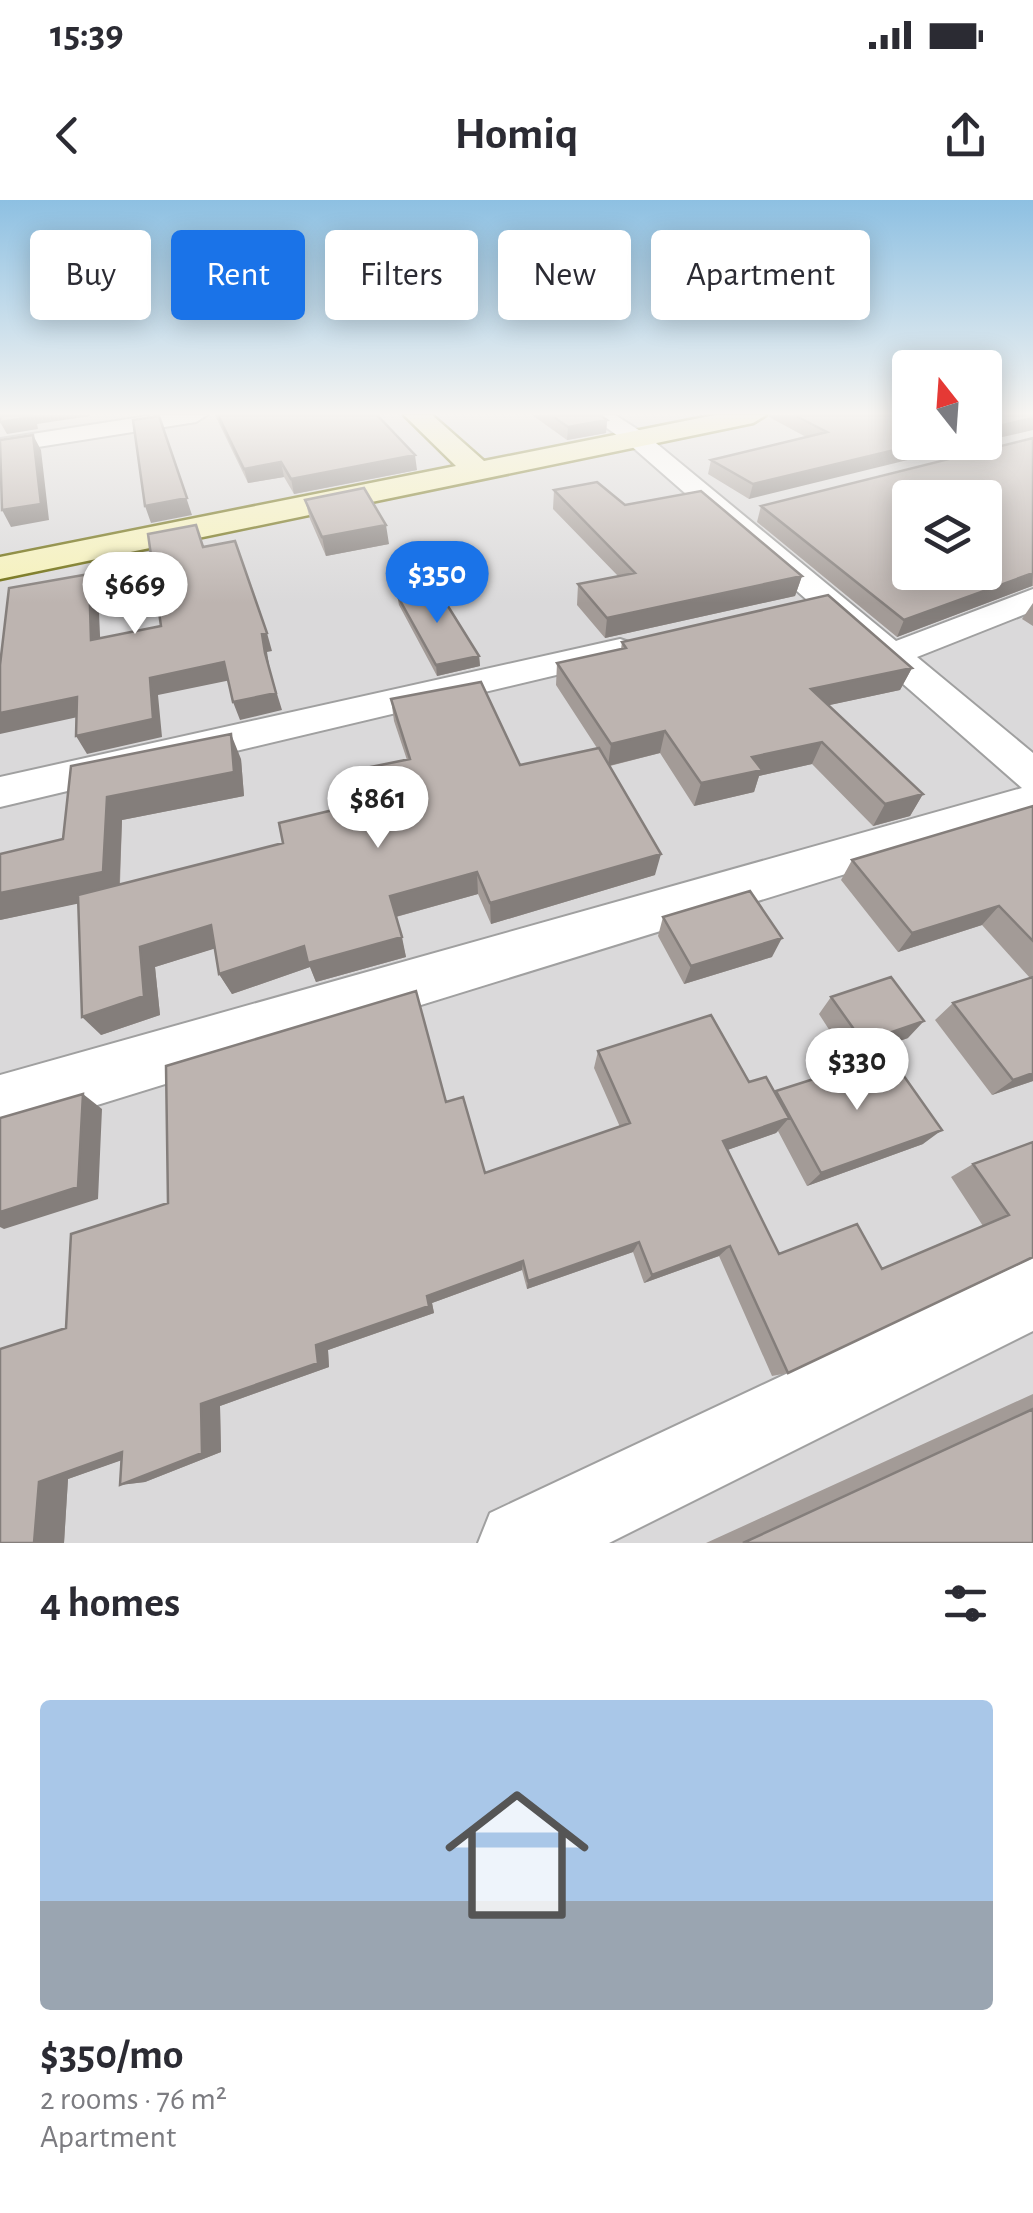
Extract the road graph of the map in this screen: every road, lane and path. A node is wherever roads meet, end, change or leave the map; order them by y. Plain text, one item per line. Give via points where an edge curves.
1 (445, 478) edge
2 (682, 478) edge
3 (765, 508) edge
4 (727, 517) junction
5 (0, 568) edge
6 (1033, 599) edge
7 (828, 602) junction
8 (789, 611) edge
9 (654, 642) edge
10 (891, 654) junction
11 (1033, 776) edge
12 (0, 792) edge
13 (1033, 800) edge
14 (0, 1105) edge
15 (1033, 1293) edge
16 (520, 1543) edge

1 - 5 street
2 - 4 street
3 - 4 street
4 - 7 street
6 - 10 street
7 - 8 street
7 - 10 street
9 - 12 street
10 - 11 street
13 - 14 street
15 - 16 street

